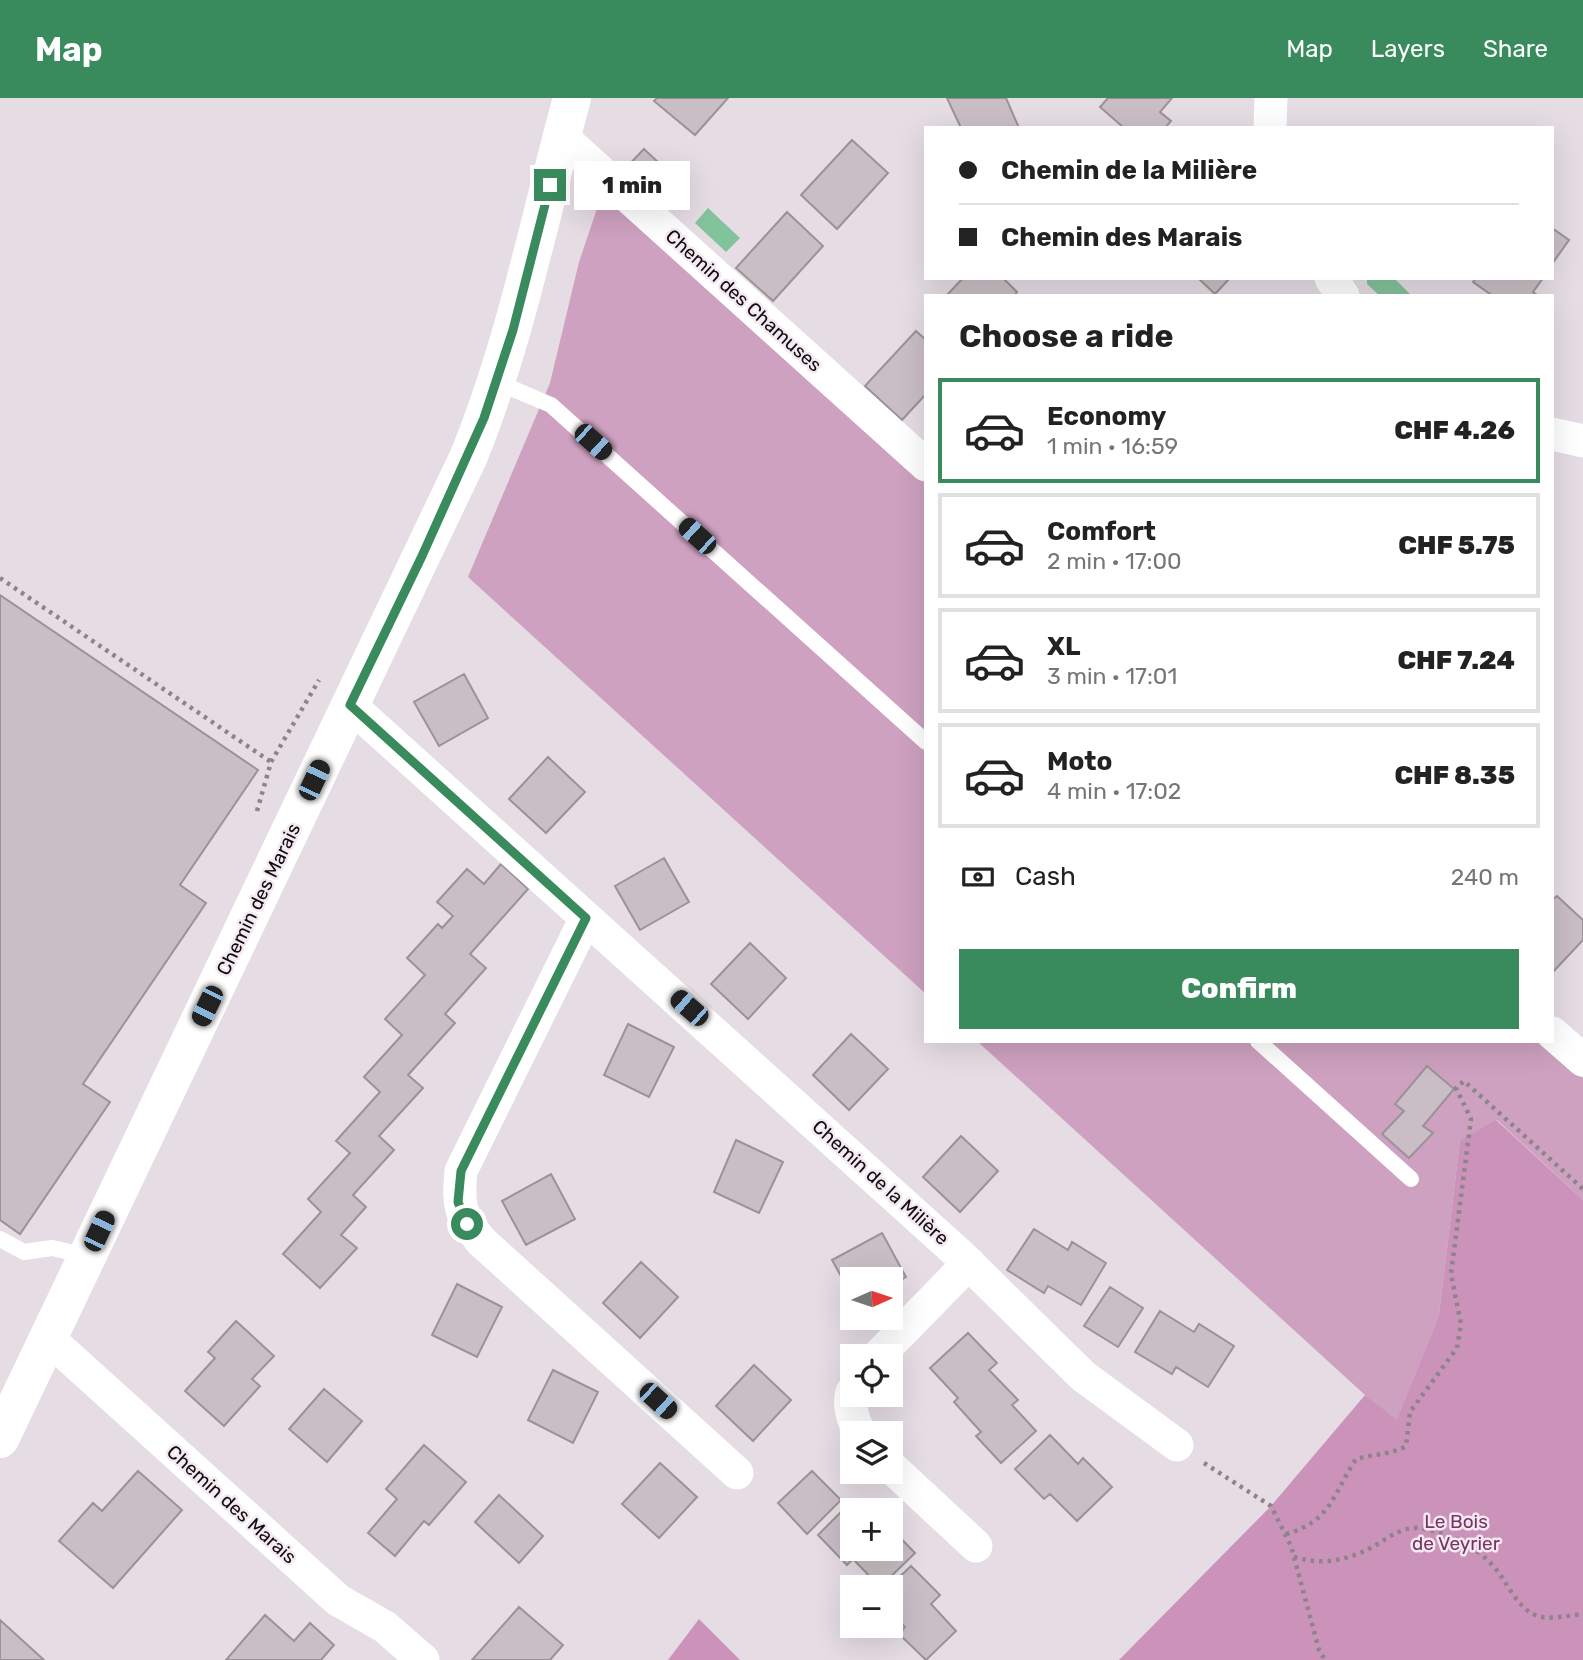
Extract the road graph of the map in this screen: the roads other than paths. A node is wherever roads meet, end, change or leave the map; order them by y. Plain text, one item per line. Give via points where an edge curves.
1 (572, 98) edge
2 (1271, 98) edge
3 (1270, 126) edge
4 (562, 137) junction
5 (497, 382) junction
6 (1554, 434) edge
7 (1583, 441) edge
8 (924, 463) edge
9 (350, 705) junction
10 (924, 740) edge
11 (586, 918) junction
12 (1554, 1034) edge
13 (1260, 1043) edge
14 (1583, 1060) edge
15 (1411, 1180) dead end
16 (0, 1239) edge
17 (87, 1256) junction
18 (969, 1263) junction
19 (48, 1338) junction
20 (890, 1344) edge
21 (0, 1439) edge
22 (1177, 1445) road end
23 (737, 1473) dead end
24 (903, 1478) edge
25 (976, 1546) dead end
26 (423, 1660) edge

1 - 4 street, Chemin des Marais
2 - 3 street
4 - 5 street, Chemin des Marais
4 - 8 street, Chemin des Chamuses
5 - 9 street, Chemin des Marais via 468,458
5 - 10 lane via 551,405
6 - 7 street
9 - 11 street, Chemin de la Milière
9 - 17 street, Chemin des Marais
11 - 18 street, Chemin de la Milière
11 - 23 street via 461,1171 458,1202 481,1241
12 - 14 street
13 - 15 lane
16 - 17 lane via 24,1252 52,1248
17 - 19 street, Chemin des Marais
18 - 20 street
18 - 22 street, Chemin de la Milière via 1083,1376
19 - 21 street, Chemin des Marais
19 - 26 street, Chemin des Marais via 338,1600 385,1627
24 - 25 street

